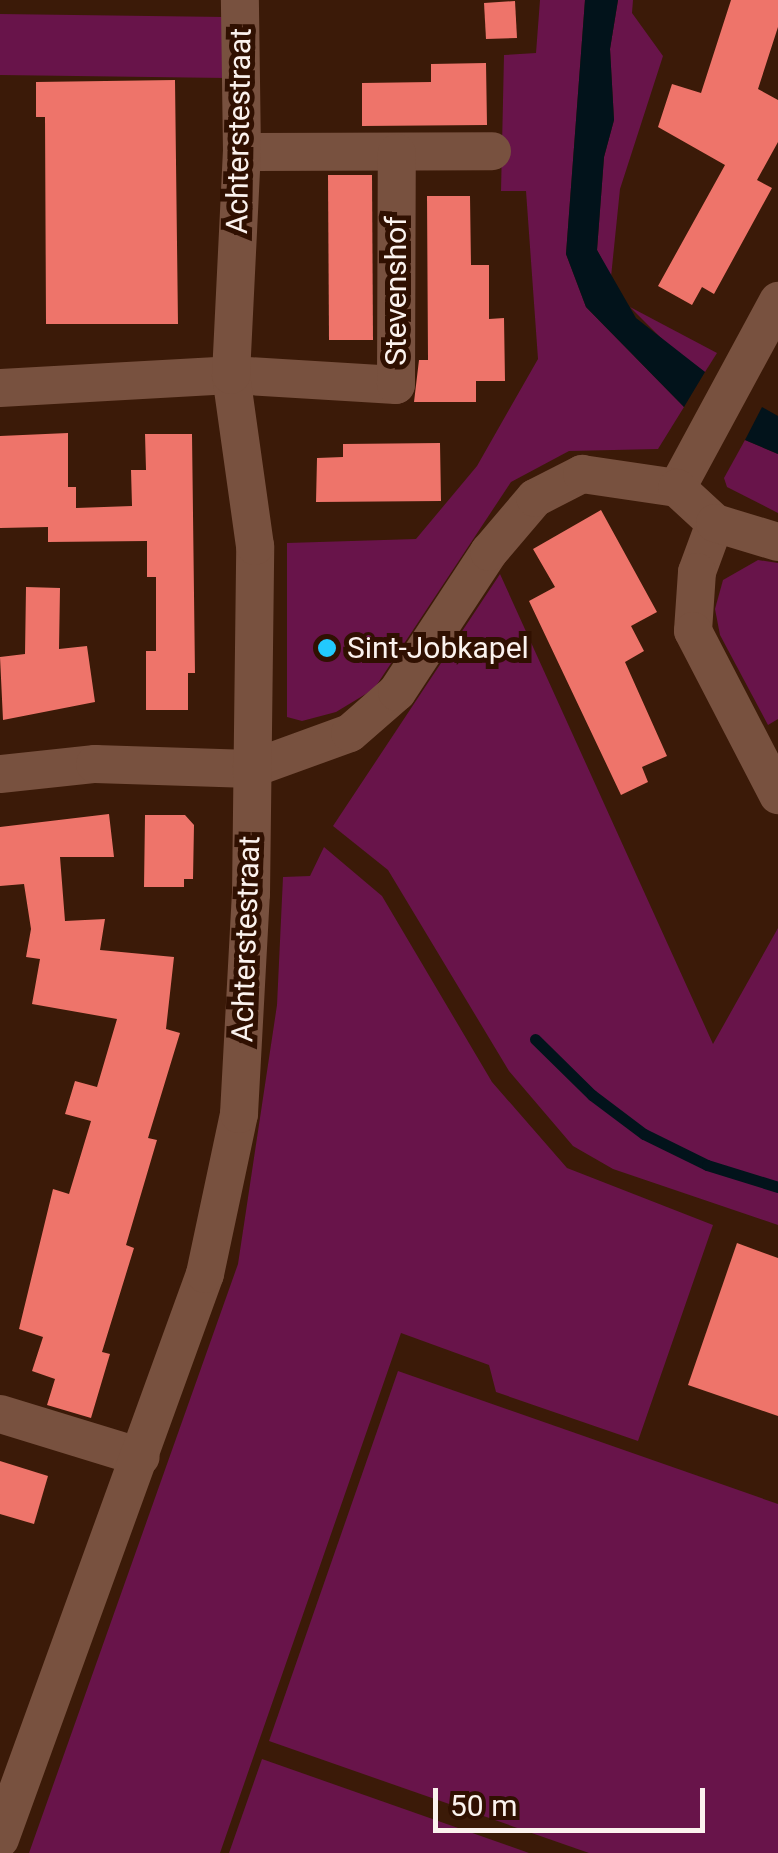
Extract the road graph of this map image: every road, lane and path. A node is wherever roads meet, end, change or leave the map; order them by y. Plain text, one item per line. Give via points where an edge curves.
1 (240, 0) edge
2 (492, 151) dead end
3 (242, 152) junction
4 (397, 152) junction
5 (778, 301) edge
6 (231, 375) junction
7 (0, 388) edge
8 (677, 488) junction
9 (715, 523) junction
10 (778, 542) edge
11 (251, 769) junction
12 (0, 774) edge
13 (778, 795) edge
14 (0, 1414) edge
15 (141, 1457) junction
16 (9, 1786) edge
17 (0, 1840) edge

1 - 3 street, Achterstestraat
2 - 4 street
3 - 4 street
3 - 6 street, Achterstestraat
4 - 6 street, Stevenshof via 396,385
5 - 8 street
6 - 7 street
6 - 11 street, Achterstestraat via 256,546
8 - 9 street
8 - 11 street via 582,474 534,498 472,576 398,692 350,732
9 - 10 street
9 - 13 street via 697,572 693,631
11 - 12 street via 96,764
11 - 15 street, Achterstestraat via 239,1114 205,1274
14 - 15 street
15 - 16 street, Achterstestraat
16 - 17 street, Achterstestraat

